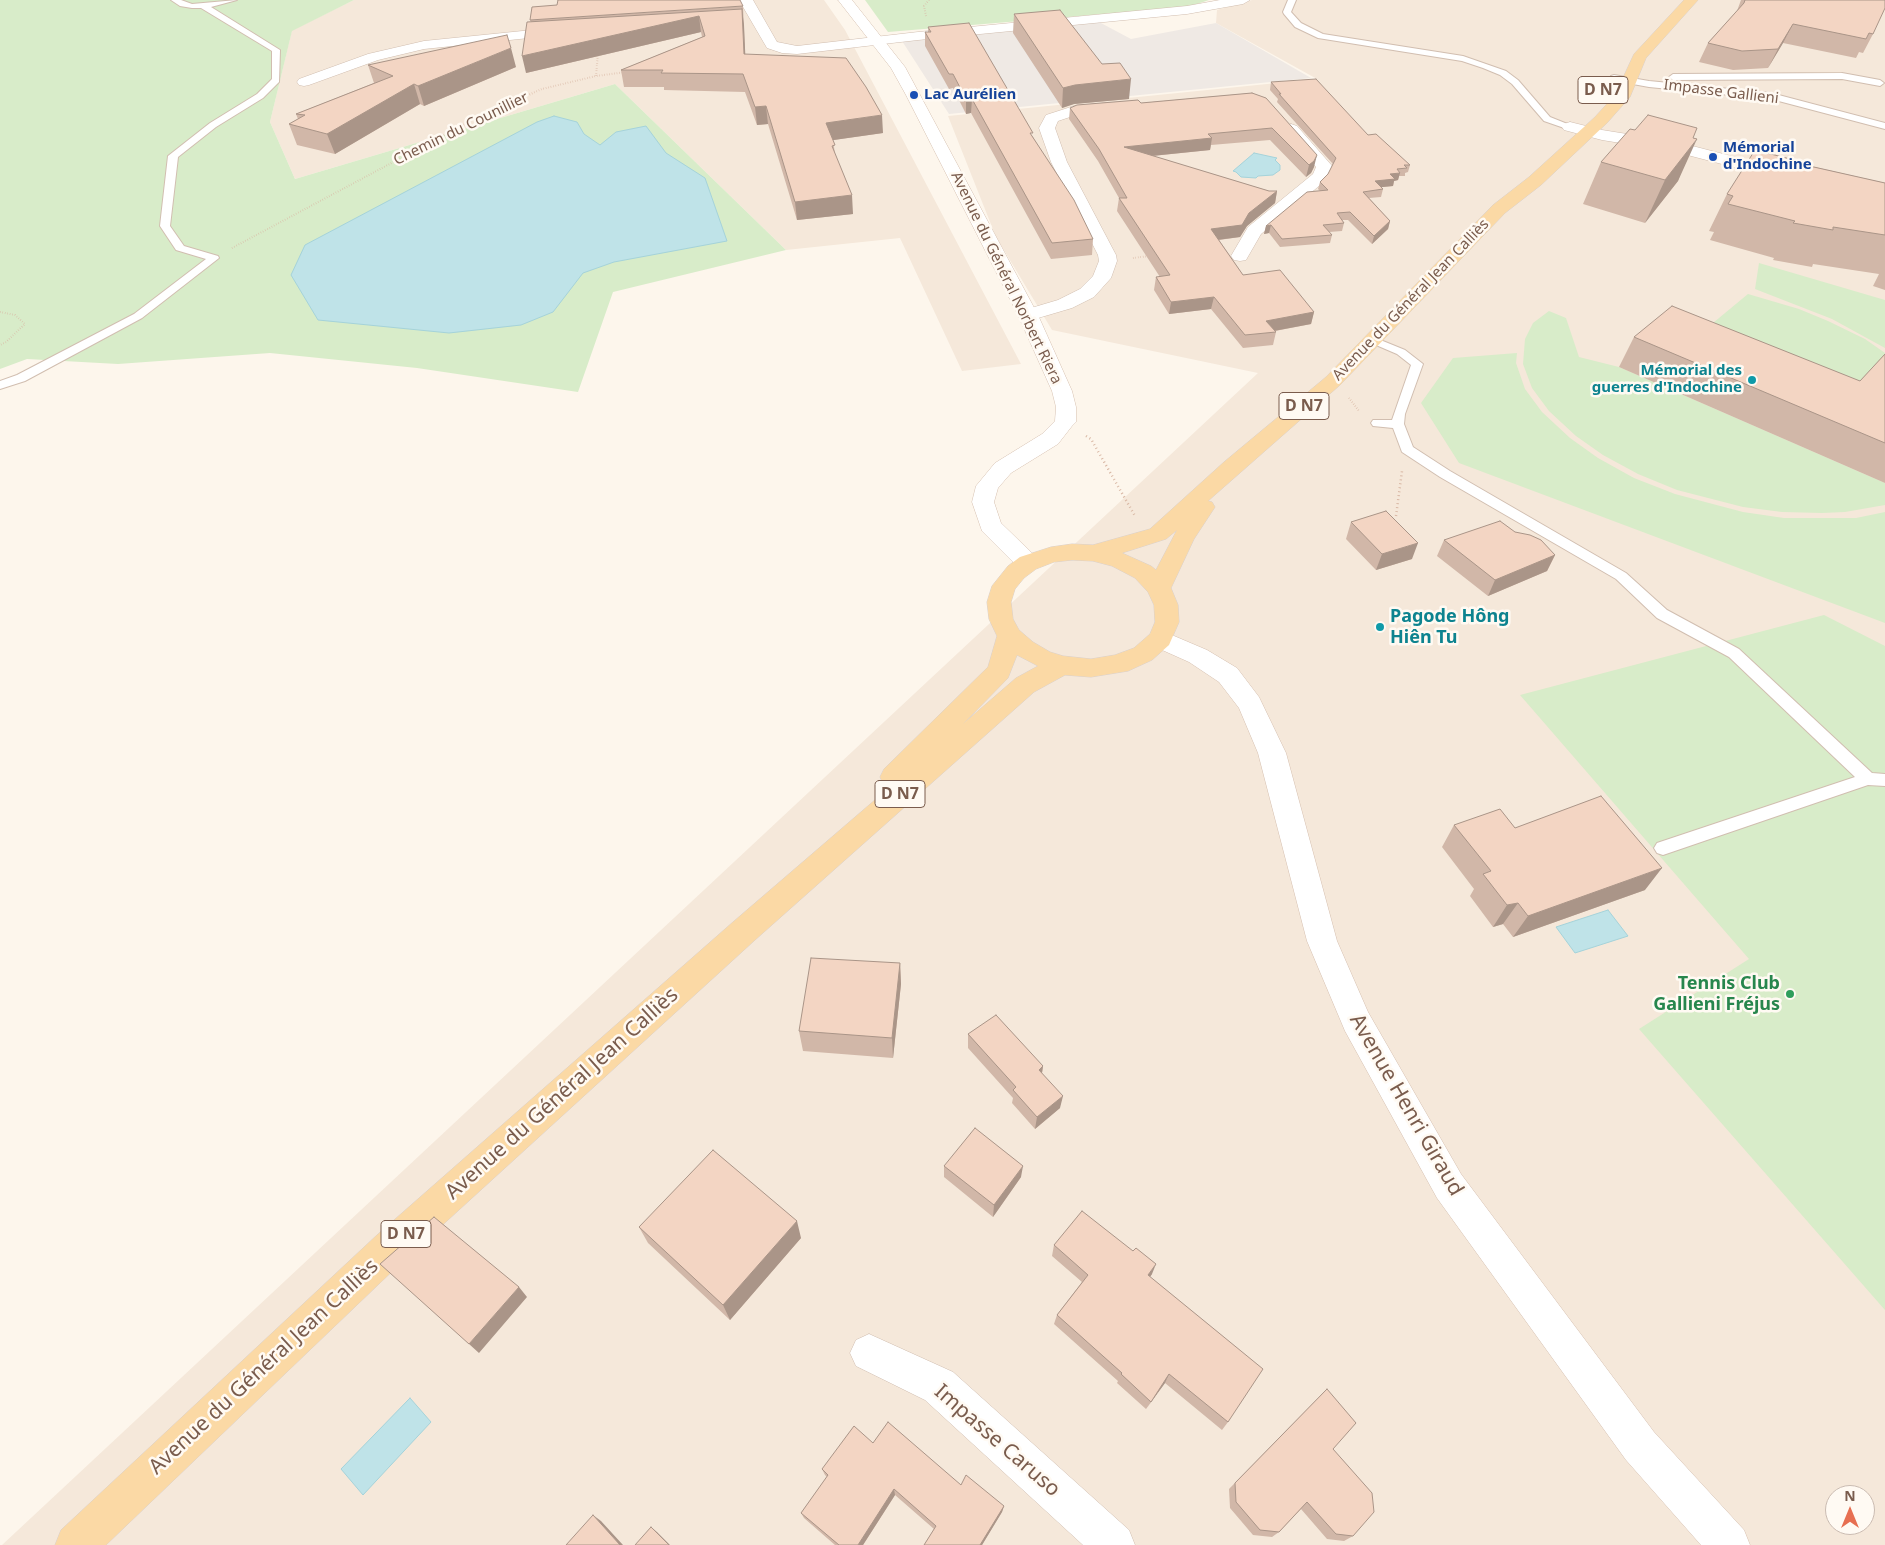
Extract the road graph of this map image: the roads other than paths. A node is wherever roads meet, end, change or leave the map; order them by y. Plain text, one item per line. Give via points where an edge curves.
1 (175, 0) edge
2 (233, 0) edge
3 (746, 0) edge
4 (845, 0) edge
5 (1243, 0) edge
6 (1292, 0) edge
7 (1691, 0) edge
8 (204, 6) junction
9 (756, 20) junction
10 (737, 21) edge
11 (600, 28) edge
12 (876, 40) junction
13 (1624, 77) junction
14 (304, 82) dead end
15 (1880, 82) dead end
16 (1601, 92) dead end
17 (1123, 106) edge
18 (1283, 119) edge
19 (1601, 120) junction
20 (1575, 121) junction
21 (1885, 126) edge
22 (1588, 132) junction
23 (1676, 148) junction
24 (1797, 179) edge
25 (1499, 209) junction
26 (1240, 256) dead end
27 (1028, 315) junction
28 (1373, 340) junction
29 (0, 385) edge
30 (1377, 423) dead end
31 (1398, 424) junction
32 (1232, 467) junction
33 (1093, 553) junction
34 (1028, 563) junction
35 (1159, 588) junction
36 (1010, 636) junction
37 (1160, 639) junction
38 (1062, 665) junction
39 (1877, 780) edge
40 (1663, 848) dead end
41 (744, 931) junction
42 (869, 1353) dead end
43 (76, 1545) edge
44 (1114, 1545) edge
45 (1729, 1545) edge

1 - 8 lane
2 - 8 lane
3 - 9 street
4 - 12 street, Avenue du Général Norbert Riera
5 - 12 street via 1187,10
6 - 20 lane via 1287,12 1298,25 1321,36 1463,59 1486,66 1514,82 1547,120
7 - 13 main road, D N7
8 - 29 lane via 276,50 276,80 260,96 213,125 173,156 165,226 180,248 214,258 138,316 21,378
9 - 10 street
9 - 12 street via 772,45 782,49
11 - 14 street via 424,45 373,57
12 - 27 street, Avenue du Général Norbert Riera via 914,94
13 - 15 lane via 1842,76
13 - 16 main road, D N7
13 - 19 main road via 1622,97
13 - 21 lane, Impasse Gallieni via 1771,96
17 - 27 street via 1074,111 1052,118 1047,128 1108,261 1102,278 1087,293 1065,304
18 - 26 street via 1325,168 1319,177 1254,231
19 - 20 street
19 - 22 main road, Avenue du Général Jean Calliès
19 - 23 street
20 - 22 street
20 - 25 main road, D N7 via 1522,178
22 - 23 street
22 - 25 main road, Avenue du Général Jean Calliès
23 - 24 street
25 - 28 main road, Avenue du Général Jean Calliès / D N7
27 - 34 street, Avenue du Général Norbert Riera via 1062,391 1065,422 1050,439 1003,468 987,486 983,502 990,526
28 - 31 lane via 1401,352 1417,364
28 - 32 main road, Avenue du Général Jean Calliès / D N7 via 1333,381
30 - 31 lane
31 - 39 lane via 1407,449 1621,576 1662,614 1734,653
32 - 33 main road, Avenue du Général Jean Calliès / D N7 via 1158,534
32 - 35 main road, Avenue du Général Jean Calliès / D N7 via 1183,538
33 - 34 main road via 1051,555
33 - 35 main road via 1120,560 1143,572
34 - 36 main road via 1004,586 999,602 1001,619
35 - 37 main road via 1166,605 1167,622
36 - 38 main road via 1041,658
36 - 41 main road, Avenue du Général Jean Calliès / D N7 via 999,671
37 - 38 main road via 1143,654 1119,664 1091,668
37 - 45 street, Avenue Henri Giraud via 1198,656 1228,675 1250,704 1272,754 1322,941 1356,1021 1449,1186 1640,1446
38 - 41 main road, Avenue du Général Jean Calliès / D N7 via 1024,685
39 - 40 lane
41 - 43 main road, Avenue du Général Jean Calliès / D N7 via 390,1248
42 - 44 street, Impasse Caruso via 939,1386

